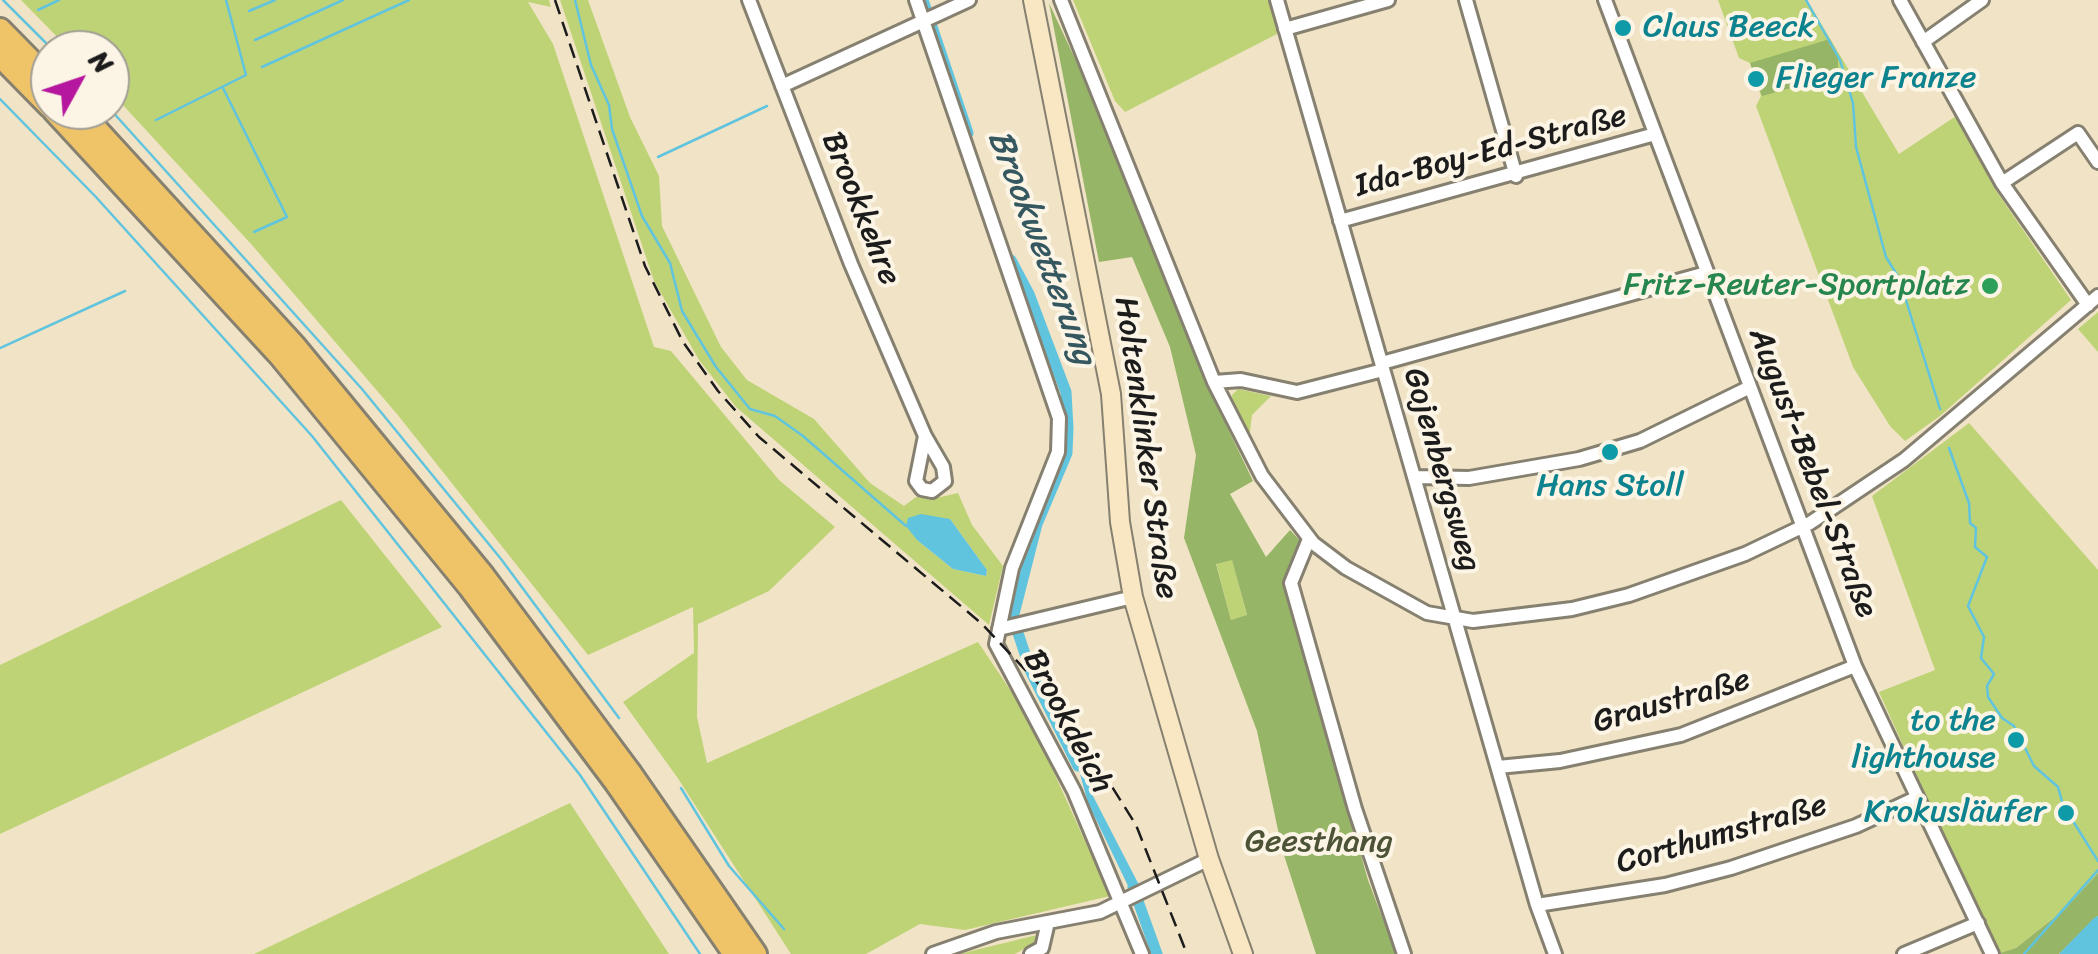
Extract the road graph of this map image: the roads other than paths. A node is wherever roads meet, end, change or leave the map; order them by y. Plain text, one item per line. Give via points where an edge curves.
1 (749, 0) edge
2 (916, 0) edge
3 (969, 0) edge
4 (1033, 0) edge
5 (1061, 0) edge
6 (1277, 0) edge
7 (1388, 0) edge
8 (1466, 0) edge
9 (1605, 0) edge
10 (1900, 0) edge
11 (1982, 0) edge
12 (928, 19) junction
13 (1285, 29) junction
14 (0, 30) edge
15 (1923, 42) junction
16 (0, 55) edge
17 (30, 61) edge
18 (30, 86) edge
19 (782, 86) junction
20 (72, 130) edge
21 (96, 130) edge
22 (1654, 134) junction
23 (2098, 162) edge
24 (1516, 176) junction
25 (2002, 183) junction
26 (1340, 221) junction
27 (1706, 273) junction
28 (2093, 301) edge
29 (1383, 366) junction
30 (1214, 382) junction
31 (1750, 387) junction
32 (924, 436) dead end
33 (1414, 477) junction
34 (1802, 526) junction
35 (1309, 539) junction
36 (1133, 597) junction
37 (1454, 621) junction
38 (1010, 625) junction
39 (1855, 666) junction
40 (1498, 768) junction
41 (1916, 798) junction
42 (1209, 858) junction
43 (1123, 902) junction
44 (1537, 906) junction
45 (1048, 922) junction
46 (1978, 923) junction
47 (735, 954) edge
48 (756, 954) edge
49 (933, 954) edge
50 (1030, 954) edge
51 (1142, 954) edge
52 (1242, 954) edge
53 (1404, 954) edge
54 (1555, 954) edge
55 (1904, 954) edge
56 (1992, 954) edge

1 - 19 street, Brookkehre
2 - 12 street, Brookdeich
3 - 12 street
4 - 36 main road, Holtenklinker Straße via 1103,350
5 - 30 street
6 - 13 street, Gojenbergsweg
7 - 13 street
8 - 24 street
9 - 22 street, August-Bebel-Straße
10 - 15 street
11 - 15 street
12 - 19 street
12 - 38 street, Brookdeich via 1059,418 1058,452 1012,568
13 - 26 street, Gojenbergsweg
14 - 17 highway
15 - 25 street
16 - 18 highway
19 - 32 street, Brookkehre
20 - 47 highway via 268,342 470,587
21 - 48 highway via 269,318 436,518 629,772
22 - 24 street, Ida-Boy-Ed-Straße
22 - 27 street, August-Bebel-Straße
23 - 25 street via 2078,133
24 - 26 street, Ida-Boy-Ed-Straße
25 - 28 street
26 - 29 street, Gojenbergsweg
27 - 29 street
27 - 31 street, August-Bebel-Straße
28 - 34 street via 1946,429
29 - 30 street via 1321,390
29 - 33 street, Gojenbergsweg
30 - 35 street via 1262,476
31 - 33 street via 1640,441 1578,459 1469,478
31 - 34 street, August-Bebel-Straße
33 - 37 street, Gojenbergsweg
34 - 37 street via 1629,595
34 - 39 street, August-Bebel-Straße
35 - 37 street via 1386,592
35 - 53 street via 1292,583 1355,809
36 - 38 street
36 - 42 main road, Holtenklinker Straße
37 - 40 street, Gojenbergsweg
38 - 43 street, Brookdeich via 996,648 1041,722
39 - 40 street, Graustraße via 1681,735
39 - 41 street, August-Bebel-Straße
40 - 44 street, Gojenbergsweg
41 - 44 street, Corthumstraße via 1731,868
41 - 46 street, August-Bebel-Straße
42 - 43 street
42 - 52 main road, Holtenklinker Straße
43 - 45 street
43 - 51 street, Brookdeich
44 - 54 street, Gojenbergsweg
45 - 49 street
45 - 50 street via 1042,948
46 - 55 street
46 - 56 street, August-Bebel-Straße

